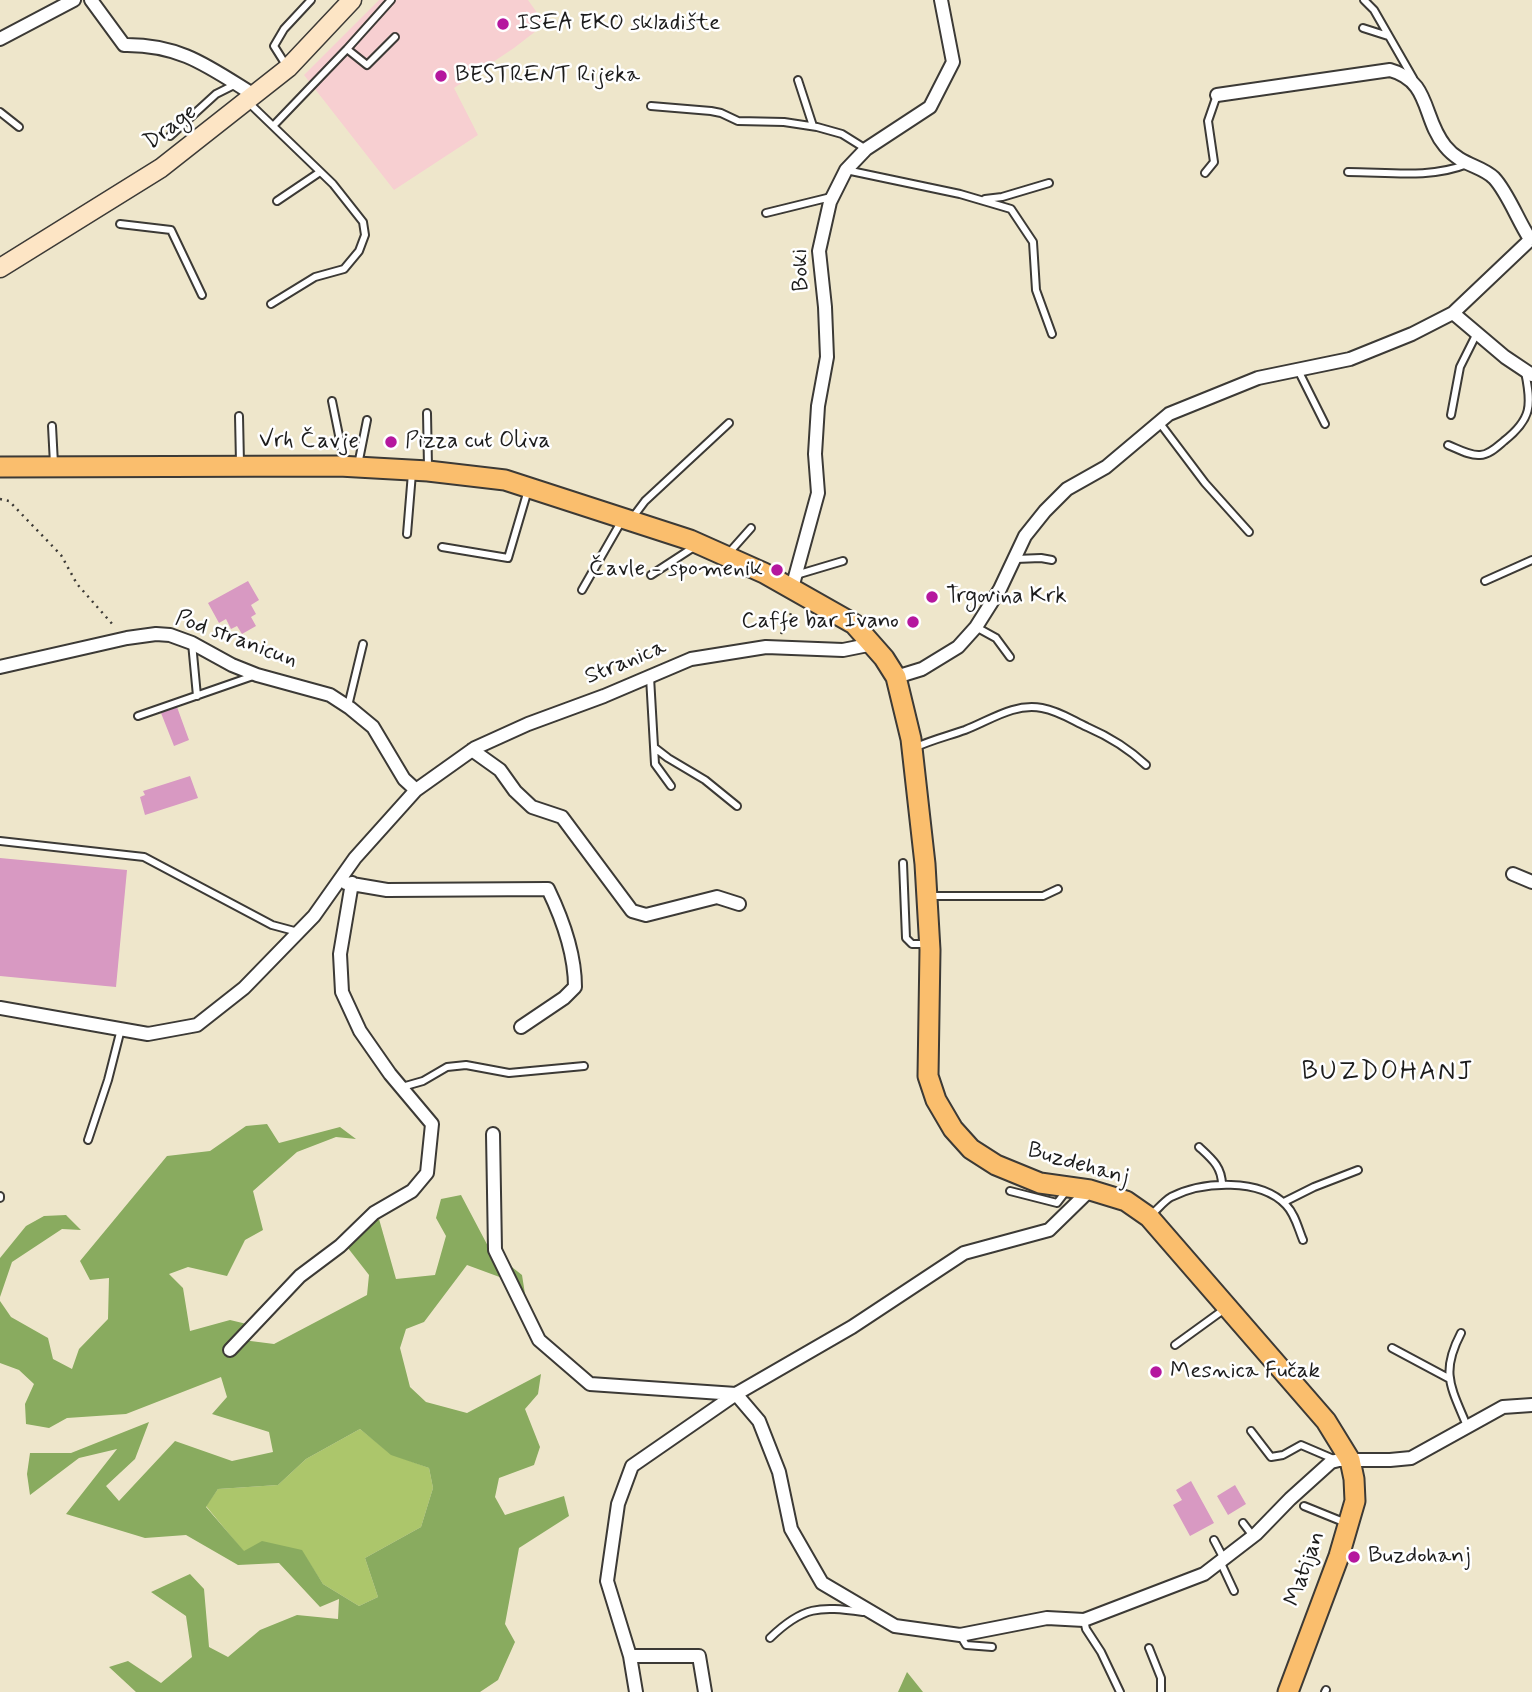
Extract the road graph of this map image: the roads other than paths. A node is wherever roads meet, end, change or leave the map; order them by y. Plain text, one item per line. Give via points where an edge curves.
1 (74, 0) edge
2 (91, 0) edge
3 (311, 0) edge
4 (352, 0) edge
5 (391, 0) edge
6 (940, 0) edge
7 (1364, 0) edge
8 (1363, 28) dead end
9 (1388, 36) junction
10 (395, 37) dead end
11 (0, 39) edge
12 (347, 49) junction
13 (288, 68) junction
14 (798, 80) dead end
15 (1416, 83) junction
16 (236, 84) junction
17 (1217, 95) joint
18 (251, 98) junction
19 (651, 106) dead end
20 (0, 112) edge
21 (274, 125) junction
22 (813, 126) junction
23 (19, 127) dead end
24 (170, 136) dead end
25 (866, 149) junction
26 (1467, 164) junction
27 (846, 170) junction
28 (320, 173) junction
29 (1205, 173) dead end
30 (1348, 173) dead end
31 (1049, 183) dead end
32 (831, 197) junction
33 (980, 199) junction
34 (277, 201) dead end
35 (766, 213) dead end
36 (120, 224) dead end
37 (1531, 239) edge
38 (0, 268) edge
39 (202, 295) dead end
40 (271, 304) dead end
41 (1453, 313) junction
42 (1477, 333) junction
43 (1052, 334) dead end
44 (1298, 370) junction
45 (1528, 372) edge
46 (332, 401) dead end
47 (427, 413) dead end
48 (1451, 415) dead end
49 (239, 416) dead end
50 (367, 420) dead end
51 (1159, 422) junction
52 (729, 423) dead end
53 (1325, 424) dead end
54 (52, 426) dead end
55 (1448, 446) dead end
56 (240, 465) junction
57 (54, 466) junction
58 (0, 467) edge
59 (352, 467) junction
60 (420, 471) junction
61 (528, 487) junction
62 (627, 519) junction
63 (751, 528) dead end
64 (1249, 532) dead end
65 (407, 534) dead end
66 (698, 544) junction
67 (442, 547) dead end
68 (726, 556) junction
69 (1014, 559) junction
70 (1052, 560) dead end
71 (842, 561) dead end
72 (1532, 561) edge
73 (651, 575) dead end
74 (794, 581) junction
75 (1485, 581) dead end
76 (582, 590) dead end
77 (976, 627) junction
78 (192, 643) junction
79 (363, 644) dead end
80 (873, 644) junction
81 (1010, 657) dead end
82 (0, 667) edge
83 (257, 675) junction
84 (650, 677) junction
85 (896, 677) junction
86 (197, 696) junction
87 (348, 706) junction
88 (138, 716) dead end
89 (655, 748) junction
90 (912, 748) junction
91 (472, 750) junction
92 (1146, 765) dead end
93 (671, 786) dead end
94 (416, 790) junction
95 (737, 806) dead end
96 (0, 841) edge
97 (903, 863) dead end
98 (1513, 874) dead end
99 (338, 882) junction
100 (1532, 882) edge
101 (352, 883) junction
102 (1058, 889) dead end
103 (927, 896) junction
104 (739, 904) dead end
105 (299, 932) junction
106 (930, 944) junction
107 (0, 1008) edge
108 (521, 1027) dead end
109 (121, 1029) junction
110 (584, 1066) dead end
111 (402, 1087) junction
112 (493, 1134) dead end
113 (88, 1140) dead end
114 (1199, 1147) dead end
115 (1358, 1170) dead end
116 (1222, 1185) junction
117 (1069, 1187) junction
118 (1010, 1191) dead end
119 (1090, 1191) junction
120 (1284, 1202) junction
121 (1149, 1217) junction
122 (1303, 1240) dead end
123 (1227, 1307) junction
124 (1461, 1334) dead end
125 (1175, 1345) dead end
126 (1392, 1348) dead end
127 (230, 1350) dead end
128 (1450, 1380) junction
129 (736, 1394) junction
130 (1532, 1405) edge
131 (1468, 1427) junction
132 (1251, 1431) dead end
133 (1344, 1460) junction
134 (1304, 1506) dead end
135 (1243, 1523) dead end
136 (1348, 1524) junction
137 (1253, 1536) junction
138 (1214, 1540) dead end
139 (1222, 1560) junction
140 (1234, 1591) dead end
141 (873, 1613) junction
142 (1084, 1620) junction
143 (960, 1635) junction
144 (770, 1638) dead end
145 (992, 1647) dead end
146 (1149, 1648) dead end
147 (630, 1656) junction
148 (636, 1692) edge
149 (705, 1692) edge
150 (1119, 1692) edge
151 (1161, 1692) edge
152 (1288, 1692) edge

1 - 11 street
2 - 16 street via 124,45 184,53
3 - 13 lane via 274,46
4 - 13 main road, Drage
5 - 12 lane
6 - 25 street, Boki via 953,62 930,107
7 - 9 lane
8 - 9 lane
9 - 15 lane
10 - 12 lane via 367,65
12 - 21 lane
13 - 18 main road, Drage
14 - 22 lane
15 - 17 street via 1391,70
15 - 26 street via 1440,140
16 - 18 street
16 - 24 lane via 216,94
17 - 29 lane via 1208,121 1214,162
18 - 21 lane
18 - 38 main road, Drage via 161,168
19 - 22 lane via 718,112 738,121
20 - 23 lane
21 - 28 lane
22 - 25 lane via 842,134
25 - 27 street, Boki
26 - 30 lane via 1452,170
26 - 37 street via 1493,177
27 - 32 street, Boki
27 - 33 lane
28 - 34 lane
28 - 40 lane via 363,222 365,235 344,269 315,277
31 - 33 lane
32 - 35 lane
32 - 74 street, Boki via 819,251 827,357 815,454 818,493
33 - 43 lane via 1011,208 1033,242 1036,290
36 - 39 lane via 171,230
37 - 41 street
41 - 42 street
41 - 44 street via 1350,359
42 - 45 street
42 - 48 lane via 1460,367
44 - 51 street via 1258,378
44 - 53 lane
45 - 55 lane via 1528,415 1518,430 1479,456
46 - 59 lane
47 - 60 lane
49 - 56 lane
50 - 59 lane
51 - 64 lane
51 - 69 street via 1106,467 1067,489 1025,536
52 - 62 lane
54 - 57 lane
56 - 57 main road, Vrh Čavje
56 - 59 main road, Vrh Čavje
57 - 58 main road, Vrh Čavje
59 - 60 main road, Vrh Čavje
60 - 61 main road, Vrh Čavje via 480,476
60 - 65 lane
61 - 62 main road, Vrh Čavje
61 - 67 lane via 508,558
62 - 66 main road, Vrh Čavje
62 - 76 lane
63 - 68 lane
66 - 68 main road, Vrh Čavje
66 - 73 lane
68 - 74 main road, Vrh Čavje
69 - 70 lane
69 - 77 street
71 - 74 lane
72 - 75 lane
74 - 80 main road, Vrh Čavje via 854,624
77 - 81 lane via 996,638
77 - 85 street via 940,659
78 - 82 street, Pod stranicun via 156,634
78 - 83 street, Pod stranicun
78 - 86 lane
79 - 87 lane
80 - 84 street, Stranica via 843,650 766,647 691,659
80 - 85 main road, Buzdehanj
83 - 86 lane
83 - 87 street, Pod stranicun via 330,695
84 - 89 lane
84 - 91 street, Stranica
85 - 90 main road, Buzdehanj
86 - 88 lane
87 - 94 street, Pod stranicun via 373,727 404,779
89 - 93 lane via 655,764
89 - 95 lane
90 - 92 lane via 1007,711 1043,708 1107,735
90 - 103 main road, Buzdehanj
91 - 94 street, Stranica
91 - 104 street via 500,770 532,807 562,817 632,911 646,915 717,897
94 - 99 street, Stranica
96 - 105 lane via 144,857 272,925
97 - 106 lane via 906,938 912,944
98 - 100 street
99 - 101 street
99 - 105 street, Stranica
101 - 108 street via 387,890 548,889 570,951 575,987
101 - 111 street via 340,954 342,992 360,1031
102 - 103 lane via 1035,897
103 - 106 main road, Buzdehanj
105 - 109 street, Stranica via 244,988 197,1025 148,1034
106 - 117 main road, Buzdehanj via 928,1076 936,1100 971,1149 1040,1183
107 - 109 street, Stranica
109 - 113 lane
110 - 111 lane via 509,1073 466,1065 447,1067
111 - 127 street via 432,1124 427,1173 412,1191 374,1213 300,1276
112 - 129 street via 495,1250 539,1339 590,1384
114 - 116 lane via 1222,1173
115 - 120 lane
116 - 120 lane via 1257,1187
116 - 121 lane via 1170,1198
117 - 118 lane via 1057,1203
117 - 119 main road, Buzdehanj
119 - 121 main road, Buzdehanj via 1126,1201
119 - 129 street via 1049,1230 964,1253 852,1327
120 - 122 lane
121 - 123 main road, Buzdehanj
123 - 125 lane
123 - 133 main road, Buzdehanj via 1326,1421
124 - 128 lane via 1451,1353
126 - 128 lane
128 - 131 lane
129 - 141 street via 759,1421 779,1472 791,1529 822,1583
129 - 147 street via 632,1466 618,1504 607,1581
130 - 131 street via 1503,1407
131 - 133 street via 1410,1458
132 - 133 lane via 1271,1457 1301,1445
133 - 136 main road, Matijan via 1354,1479 1355,1501
133 - 137 street via 1331,1462
134 - 136 lane
135 - 137 lane
136 - 152 main road, Matijan
137 - 139 street
138 - 139 lane
139 - 140 lane
139 - 142 street via 1204,1574
141 - 143 street via 895,1626
141 - 144 lane via 828,1607 809,1611 789,1620
142 - 143 street via 1047,1618
142 - 150 lane
143 - 145 lane via 965,1645
146 - 151 lane via 1161,1678
147 - 148 street
147 - 149 street via 699,1656

